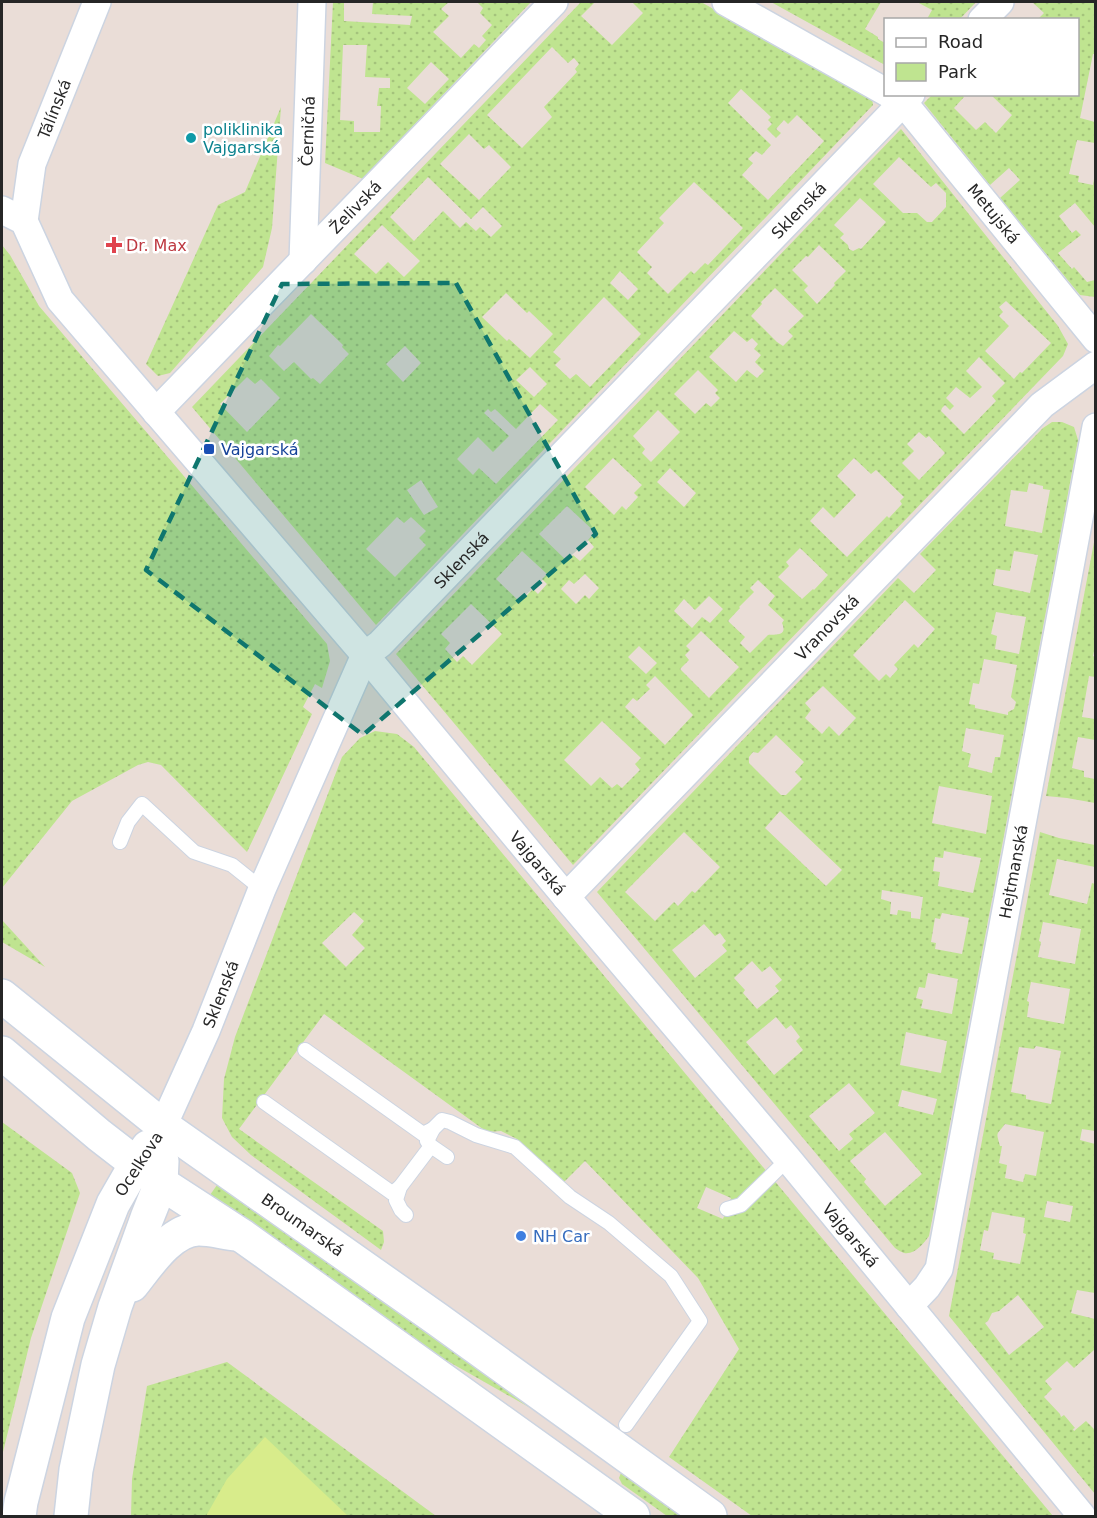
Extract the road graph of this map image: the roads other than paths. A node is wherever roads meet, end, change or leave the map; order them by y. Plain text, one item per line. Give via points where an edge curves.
1 (97, 2) edge
2 (312, 2) edge
3 (554, 2) edge
4 (726, 2) edge
5 (1000, 2) edge
6 (984, 18) edge
7 (884, 89) edge
8 (897, 96) edge
9 (13, 215) edge
10 (303, 261) junction
11 (1095, 339) edge
12 (1095, 365) edge
13 (156, 412) junction
14 (1095, 427) edge
15 (365, 655) junction
16 (120, 842) dead end
17 (262, 889) junction
18 (566, 897) junction
19 (2, 996) edge
20 (305, 1050) dead end
21 (2, 1053) edge
22 (264, 1102) dead end
23 (163, 1126) junction
24 (433, 1129) junction
25 (431, 1146) junction
26 (447, 1157) dead end
27 (788, 1159) junction
28 (136, 1164) junction
29 (161, 1183) junction
30 (400, 1187) junction
31 (727, 1209) dead end
32 (406, 1215) dead end
33 (241, 1235) junction
34 (909, 1306) junction
35 (115, 1307) junction
36 (618, 1435) junction
37 (583, 1480) junction
38 (19, 1516) edge
39 (71, 1516) edge
40 (633, 1516) edge
41 (710, 1516) edge
42 (1082, 1516) edge

1 - 9 street, Tálínská
2 - 10 street, Černičná
3 - 10 street, Želivská
4 - 7 street, Metujská
5 - 6 street
8 - 11 street, Metujská
8 - 15 street, Sklenská via 380,644
9 - 13 street, Vajgarská via 60,300
10 - 13 street, Želivská
12 - 18 street, Vranovská via 1042,405
13 - 15 street, Vajgarská
14 - 34 street, Hejtmanská via 939,1269
15 - 17 street, Sklenská
15 - 18 street, Vajgarská
16 - 17 lane via 128,822 142,804 194,852 232,865
17 - 23 street, Sklenská via 206,1031
18 - 27 street, Vajgarská
19 - 23 street, Broumarská
20 - 24 lane via 423,1134
21 - 28 street
22 - 30 lane via 392,1193
23 - 28 street, Ocelkova
23 - 29 street, Ocelkova
23 - 36 street, Broumarská via 437,1319
24 - 25 lane via 427,1141
24 - 36 lane via 442,1120 515,1147 570,1197 609,1223 671,1276 700,1321
25 - 26 lane
25 - 30 lane
27 - 31 lane via 741,1205
27 - 34 street, Vajgarská
28 - 29 street
28 - 38 street, Ocelkova via 113,1204 68,1318
29 - 33 street
29 - 35 street, Ocelkova
30 - 32 lane via 396,1200
33 - 35 street via 197,1229 174,1237
33 - 37 street
34 - 42 street, Vajgarská
35 - 39 street, Ocelkova via 98,1365 76,1470
36 - 37 street
36 - 41 street, Broumarská
37 - 40 street

